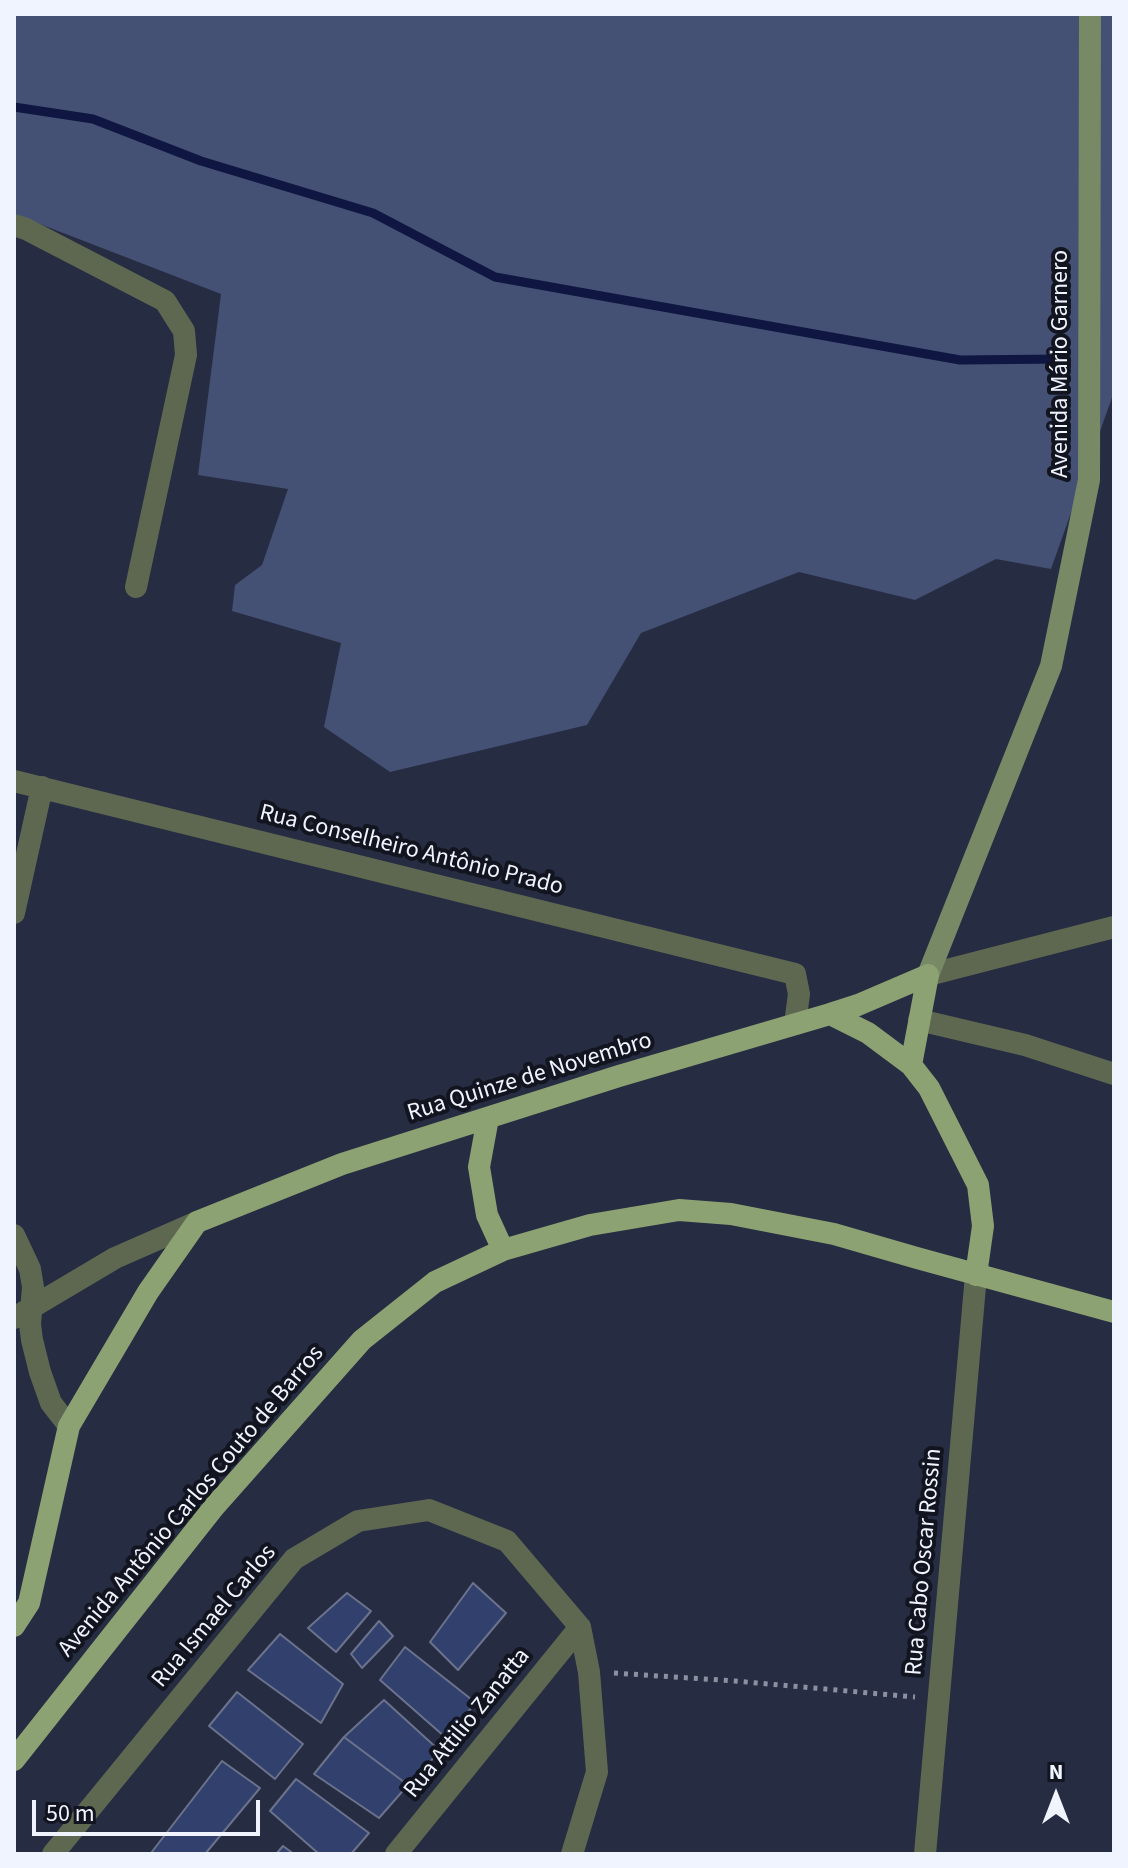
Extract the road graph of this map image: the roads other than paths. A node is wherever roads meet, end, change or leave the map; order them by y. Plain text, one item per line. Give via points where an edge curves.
1 (1090, 14) edge
2 (14, 225) edge
3 (136, 587) dead end
4 (14, 781) edge
5 (42, 787) junction
6 (14, 913) edge
7 (1114, 927) edge
8 (928, 975) junction
9 (830, 1014) junction
10 (919, 1020) junction
11 (795, 1024) junction
12 (911, 1065) junction
13 (1114, 1074) edge
14 (488, 1118) junction
15 (197, 1222) junction
16 (14, 1235) edge
17 (503, 1250) junction
18 (976, 1275) junction
19 (1114, 1312) edge
20 (23, 1313) edge
21 (69, 1426) junction
22 (14, 1626) edge
23 (580, 1627) junction
24 (14, 1760) edge
25 (53, 1854) edge
26 (396, 1854) edge
27 (572, 1854) edge
28 (925, 1854) edge

1 - 8 main road, Avenida Mário Garnero via 1089,480 1051,666
2 - 3 street via 165,301 184,331 186,355
4 - 5 street, Rua Conselheiro Antônio Prado
5 - 6 street
5 - 11 street, Rua Conselheiro Antônio Prado via 795,974
7 - 8 street, Rua Quinze de Novembro
8 - 9 main road, Rua Quinze de Novembro
8 - 10 main road
9 - 11 main road, Rua Quinze de Novembro
9 - 12 main road via 868,1033
10 - 12 main road
10 - 13 street via 1025,1045
11 - 14 main road, Rua Quinze de Novembro
12 - 18 main road via 929,1088 978,1185 983,1226
14 - 15 main road, Rua Quinze de Novembro via 342,1164
14 - 17 main road via 479,1167 487,1215
15 - 20 street via 115,1258
15 - 21 main road via 148,1292
16 - 20 street via 33,1287
17 - 18 main road, Avenida Antônio Carlos Couto de Barros via 590,1225 679,1210 731,1214 834,1234
17 - 24 main road, Avenida Antônio Carlos Couto de Barros via 435,1282 362,1340 214,1507
18 - 19 main road, Avenida Antônio Carlos Couto de Barros
18 - 28 street, Rua Cabo Oscar Rossin
20 - 21 street via 51,1403
21 - 22 main road via 29,1603
23 - 25 street, Rua Ismael Carlos via 507,1541 429,1510 358,1521 294,1559
23 - 26 street, Rua Attilio Zanatta
23 - 27 street, Rua Ismael Carlos via 597,1772

